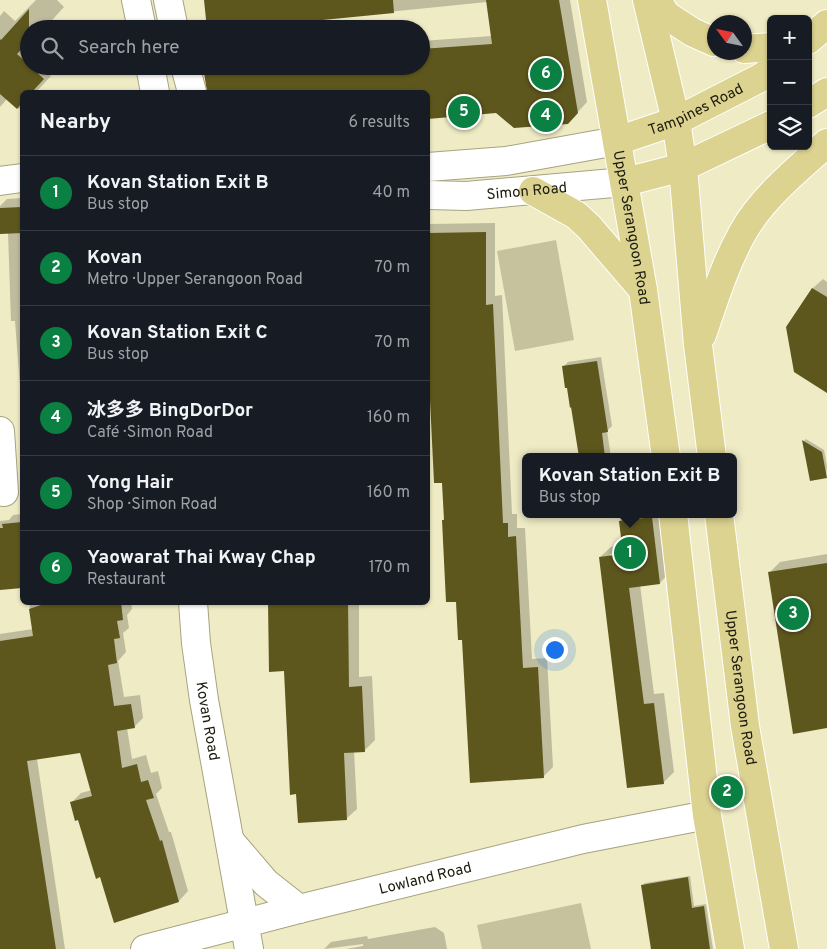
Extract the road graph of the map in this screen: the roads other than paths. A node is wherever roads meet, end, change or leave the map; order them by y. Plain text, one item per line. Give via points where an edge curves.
1 (136, 0) edge
2 (168, 0) edge
3 (592, 0) edge
4 (647, 0) edge
5 (656, 0) edge
6 (140, 20) edge
7 (172, 20) edge
8 (827, 24) edge
9 (812, 37) edge
10 (707, 39) edge
11 (767, 47) edge
12 (752, 48) edge
13 (767, 73) edge
14 (152, 75) edge
15 (187, 75) edge
16 (155, 90) edge
17 (191, 90) edge
18 (827, 92) edge
19 (812, 101) edge
20 (676, 121) junction
21 (767, 127) edge
22 (617, 141) junction
23 (827, 143) edge
24 (430, 167) edge
25 (683, 167) junction
26 (20, 178) edge
27 (0, 181) edge
28 (625, 182) junction
29 (533, 191) junction
30 (430, 196) edge
31 (643, 290) junction
32 (698, 345) junction
33 (0, 431) edge
34 (665, 453) edge
35 (712, 453) edge
36 (4, 492) dead end
37 (673, 518) edge
38 (719, 518) edge
39 (193, 605) edge
40 (706, 815) junction
41 (229, 840) junction
42 (299, 909) junction
43 (247, 936) edge
44 (145, 949) edge
45 (730, 949) edge
46 (784, 949) edge

1 - 6 street
2 - 7 street
3 - 22 main road, Upper Serangoon Road
4 - 20 main road
5 - 10 main road via 666,15
8 - 9 main road
11 - 12 main road
13 - 20 main road, Tampines Road
14 - 16 street
15 - 17 street
18 - 19 main road
20 - 22 main road, Tampines Road
20 - 25 main road
21 - 25 main road
22 - 24 street, Simon Road via 506,161
22 - 28 main road, Upper Serangoon Road
23 - 32 main road via 782,184 743,231
25 - 28 main road
25 - 32 main road
26 - 27 street
28 - 29 street, Simon Road
28 - 31 main road, Upper Serangoon Road
29 - 30 street, Simon Road
29 - 31 main road via 576,215
31 - 34 main road, Upper Serangoon Road
32 - 35 main road
33 - 36 street
37 - 40 main road
38 - 46 main road, Upper Serangoon Road via 745,726
39 - 41 street, Kovan Road via 204,700
40 - 42 street, Lowland Road via 582,839
40 - 45 main road
41 - 42 street via 266,883
41 - 43 street, Kovan Road
42 - 43 street, Lowland Road
43 - 44 street, Lowland Road

